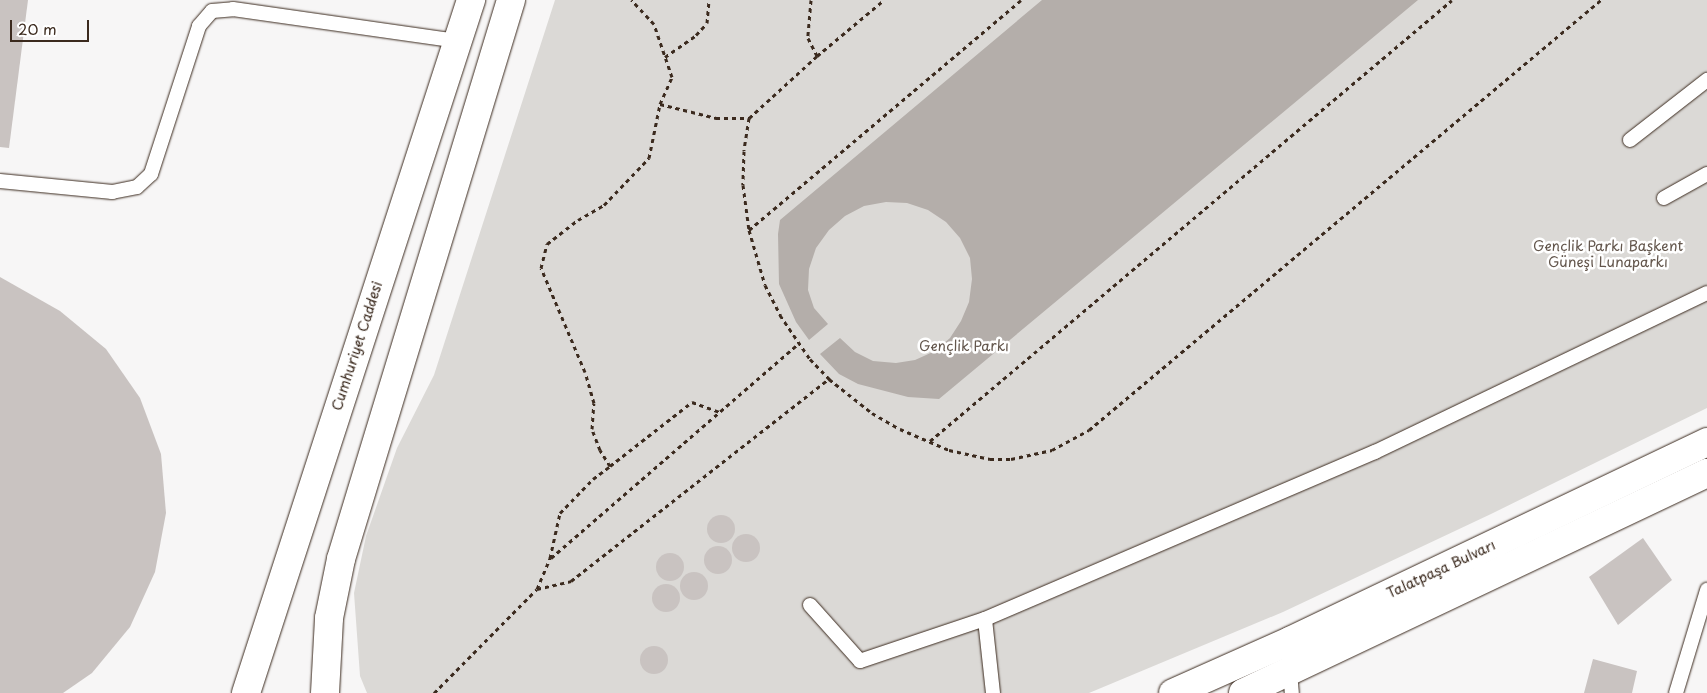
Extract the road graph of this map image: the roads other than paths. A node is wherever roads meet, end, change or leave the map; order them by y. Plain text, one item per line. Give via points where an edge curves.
1 (471, 0) edge
2 (511, 0) edge
3 (456, 41) junction
4 (1707, 80) edge
5 (1630, 140) dead end
6 (1707, 174) edge
7 (0, 181) edge
8 (1664, 198) dead end
9 (1707, 293) edge
10 (1707, 442) edge
11 (1707, 473) edge
12 (1707, 590) edge
13 (810, 605) dead end
14 (985, 619) junction
15 (250, 681) edge
16 (1291, 682) edge
17 (328, 688) edge
18 (237, 693) edge
19 (993, 693) edge
20 (1172, 693) edge
21 (1243, 693) edge
22 (1676, 693) edge

1 - 3 main road, Cumhuriyet Caddesi
2 - 17 main road via 342,559 328,618
3 - 7 lane via 233,9 212,11 199,26 151,174 137,187 112,192
3 - 15 main road, Cumhuriyet Caddesi
4 - 5 lane
6 - 8 lane
9 - 14 lane via 1375,452
10 - 20 main road, Talatpaşa Bulvarı via 1290,642
11 - 16 main road, Talatpaşa Bulvarı
12 - 22 lane
13 - 14 lane via 860,661
14 - 19 lane
15 - 18 main road, Cumhuriyet Caddesi
16 - 21 main road, Talatpaşa Bulvarı

